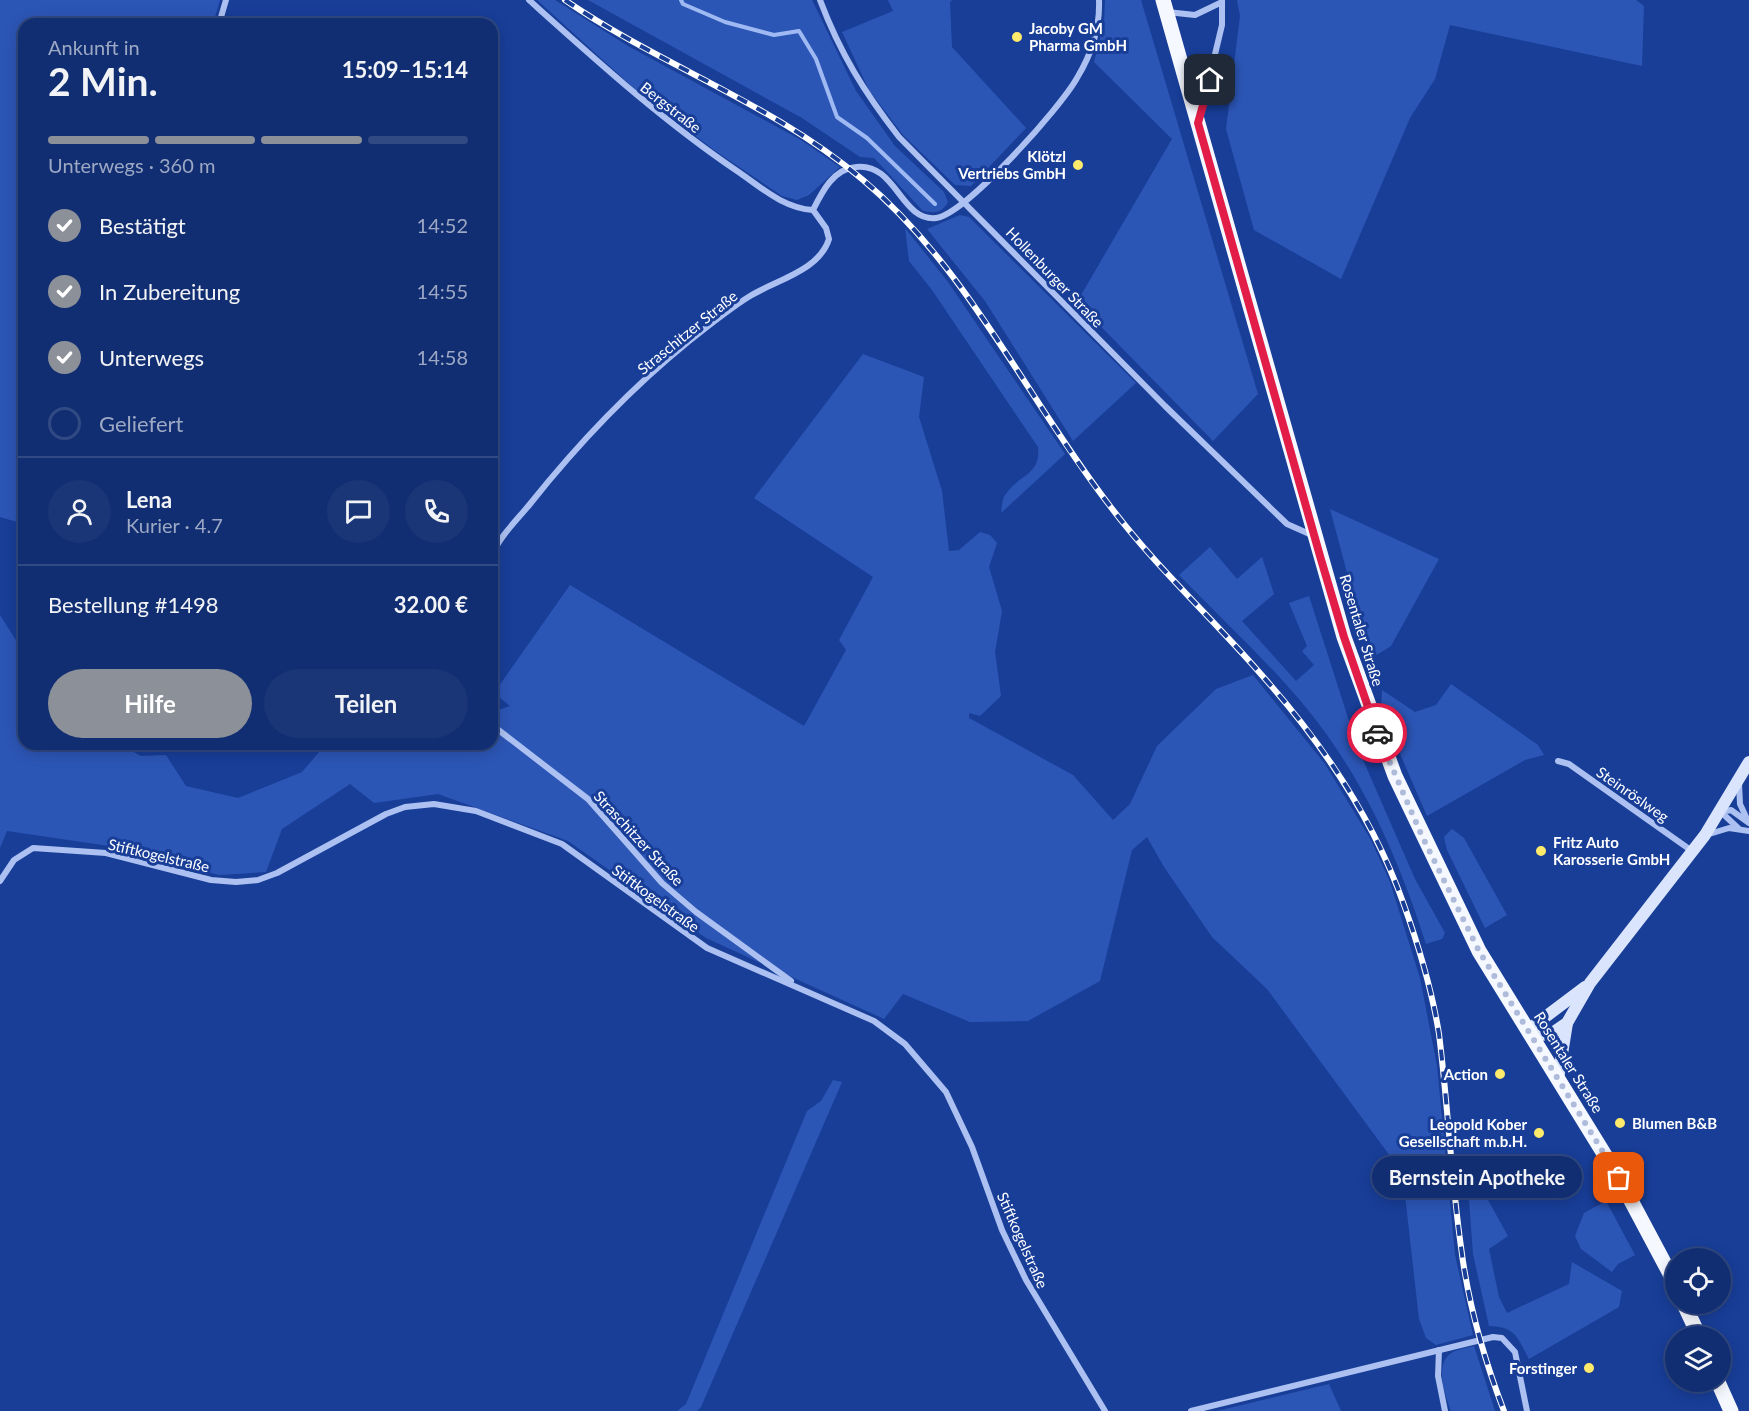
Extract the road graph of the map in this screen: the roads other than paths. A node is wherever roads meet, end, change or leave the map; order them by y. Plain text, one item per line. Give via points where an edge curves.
1 (226, 0) edge
2 (529, 0) edge
3 (820, 0) edge
4 (1099, 0) edge
5 (1222, 1) edge
6 (1165, 6) edge
7 (221, 18) edge
8 (1198, 123) junction
9 (965, 202) junction
10 (813, 210) junction
11 (1314, 536) junction
12 (498, 546) edge
13 (498, 731) edge
14 (1558, 761) dead end
15 (1749, 762) edge
16 (1739, 780) junction
17 (1721, 812) junction
18 (1749, 822) edge
19 (1737, 828) junction
20 (1749, 831) edge
21 (1706, 835) junction
22 (1693, 852) junction
23 (0, 881) edge
24 (1590, 983) junction
25 (799, 987) junction
26 (1567, 1023) junction
27 (1528, 1030) junction
28 (1558, 1079) junction
29 (1665, 1264) edge
30 (1439, 1350) junction
31 (1722, 1392) edge
32 (1105, 1411) edge
33 (1191, 1411) edge
34 (1445, 1411) edge
35 (1527, 1411) edge
36 (1731, 1411) edge

1 - 7 street
2 - 10 street, Bergstraße via 631,91 706,150 784,202
3 - 9 street, Hollenburger Straße via 836,42 864,93 898,137
4 - 9 street via 1095,38 1077,79 1033,134
5 - 6 street via 1195,15
5 - 8 street via 1222,25
6 - 8 main road, Rosentaler Straße
8 - 11 main road, Rosentaler Straße
9 - 10 street via 943,216 925,217 881,172 861,166 835,176
9 - 11 street, Hollenburger Straße via 1287,524
10 - 12 street, Straschitzer Straße via 829,239 821,255 749,296 687,343 576,446
11 - 27 main road, Rosentaler Straße via 1368,709 1395,776 1479,951
13 - 25 street, Straschitzer Straße via 588,799 662,883 696,912
14 - 22 street, Steinröslweg via 1569,764
15 - 16 main road
16 - 17 main road
16 - 18 street via 1740,804
17 - 18 street via 1731,810
17 - 19 street
17 - 21 main road
19 - 20 street
19 - 21 street
21 - 22 main road
22 - 24 main road
23 - 25 street, Stiftkogelstraße via 14,860 33,848 106,854 211,879 258,880 386,814 434,804 476,811 562,844 706,948
24 - 26 main road
24 - 27 main road
25 - 32 street, Stiftkogelstraße via 874,1021 905,1044 946,1092 1026,1280
26 - 27 main road via 1551,1034
26 - 28 main road
27 - 28 main road, Rosentaler Straße
28 - 29 main road, Rosentaler Straße via 1619,1178
30 - 33 street
30 - 34 street via 1438,1376
30 - 35 street via 1493,1337 1508,1342 1515,1352
31 - 36 main road

